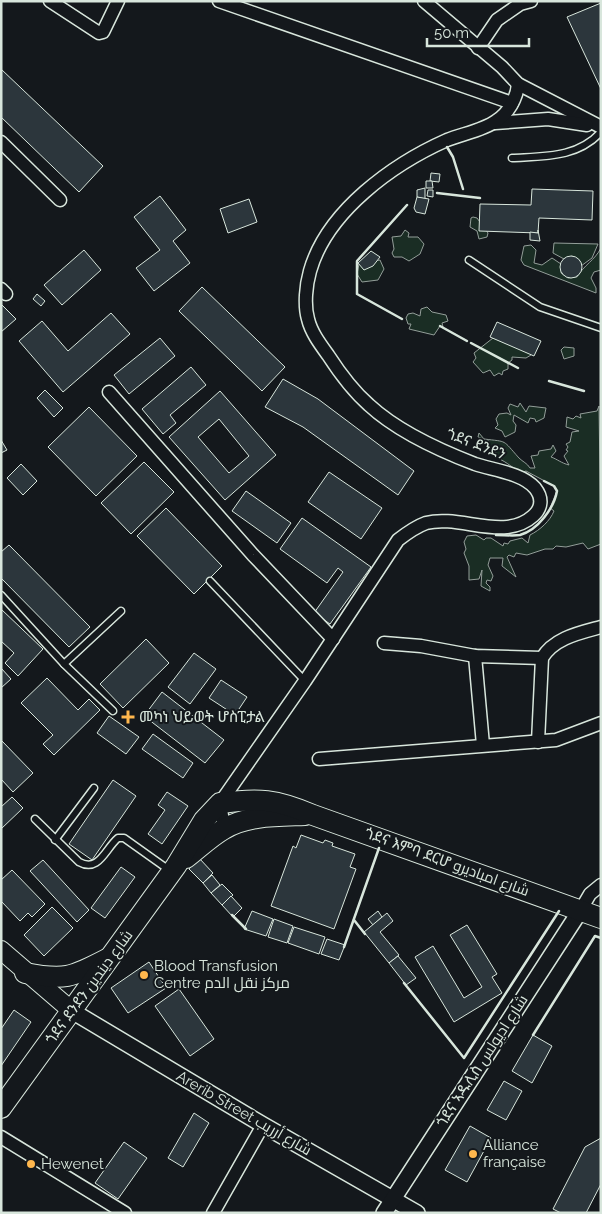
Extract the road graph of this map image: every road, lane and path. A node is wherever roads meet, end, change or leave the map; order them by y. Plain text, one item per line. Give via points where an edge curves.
1 (50, 1) edge
2 (118, 1) edge
3 (219, 1) edge
4 (424, 1) edge
5 (522, 2) edge
6 (478, 48) junction
7 (518, 84) junction
8 (512, 103) junction
9 (495, 123) junction
10 (601, 127) edge
11 (601, 132) edge
12 (1, 142) edge
13 (512, 158) dead end
14 (60, 200) dead end
15 (469, 260) dead end
16 (601, 328) edge
17 (109, 392) dead end
18 (210, 582) dead end
19 (1, 595) edge
20 (121, 610) dead end
21 (601, 627) edge
22 (333, 639) junction
23 (384, 643) dead end
24 (475, 656) junction
25 (542, 658) junction
26 (64, 664) junction
27 (304, 681) junction
28 (113, 711) dead end
29 (601, 723) edge
30 (538, 742) junction
31 (484, 745) junction
32 (319, 759) dead end
33 (236, 779) junction
34 (94, 788) dead end
35 (241, 800) junction
36 (220, 803) junction
37 (313, 815) junction
38 (35, 819) dead end
39 (241, 823) junction
40 (56, 840) junction
41 (174, 869) junction
42 (601, 886) edge
43 (580, 911) junction
44 (601, 918) edge
45 (1, 950) edge
46 (109, 958) junction
47 (25, 973) junction
48 (72, 1011) junction
49 (1, 1108) edge
50 (263, 1125) junction
51 (1, 1137) edge
52 (392, 1198) junction
53 (107, 1201) junction
54 (100, 1213) edge
55 (125, 1213) edge
56 (213, 1213) edge
57 (384, 1213) edge
58 (417, 1213) edge

1 - 2 street via 102,32
3 - 8 street
4 - 6 street
5 - 6 street via 496,20
6 - 7 street
7 - 8 street, ጎደና ደንደን
7 - 10 street
8 - 9 street, ጎደና ደንደን
9 - 10 street via 548,119
9 - 22 street, ጎደና ደንደን via 447,140 416,156 357,198 329,232 310,270 306,295 308,319 317,340 369,405 425,442 475,464 524,480 534,487 541,503 532,517 514,527 443,521 413,529 398,540
11 - 13 lane via 579,150
12 - 14 street
15 - 16 lane via 540,307
17 - 22 street via 253,555
18 - 27 lane
19 - 26 lane
20 - 26 lane
21 - 25 street via 557,642
22 - 27 street, ጎደና ደንደን
23 - 24 street
24 - 25 street
24 - 31 street
25 - 30 street
26 - 28 lane
27 - 33 street, ጎደና ደንደን
29 - 30 street via 556,740
30 - 31 street
31 - 32 street
33 - 35 street
33 - 36 street, ጎደና ደንደን
34 - 40 lane
35 - 36 main road
35 - 37 main road, ጎደና እምባ ደርሆ شارع امباديرو via 276,801
35 - 39 street
36 - 39 street
36 - 41 main road, ጎደና ደንደን شارع ديندين via 204,820
37 - 39 main road, ጎደና እምባ ደርሆ شارع امباديرو
37 - 43 main road, ጎደና እምባ ደርሆ شارع امباديرو
38 - 40 lane
39 - 41 main road, ጎደና ደንደን شارع ديندين
40 - 41 lane via 87,866 94,866 118,838 124,838
41 - 46 main road, ጎደና ደንደን شارع ديندين
42 - 43 street via 590,894
43 - 44 main road, ጎደና እምባ ደርሆ شارع امباديرو
43 - 52 street, ጎደና ኣዱሊስ شارع اديولس
45 - 47 main road
46 - 47 main road via 77,975 63,978
46 - 48 main road, ጎደና ደንደን شارع ديندين
47 - 48 main road
48 - 49 main road, ጎደና ደንደን شارع ديندين
48 - 50 street, Arerib Street شارع أرريب
50 - 52 street, Arerib Street شارع أرريب
50 - 56 street
51 - 53 street
52 - 57 street, ጎደና ኣዱሊስ شارع اديولس
52 - 58 street, Arerib Street شارع أرريب
53 - 54 street
53 - 55 street

